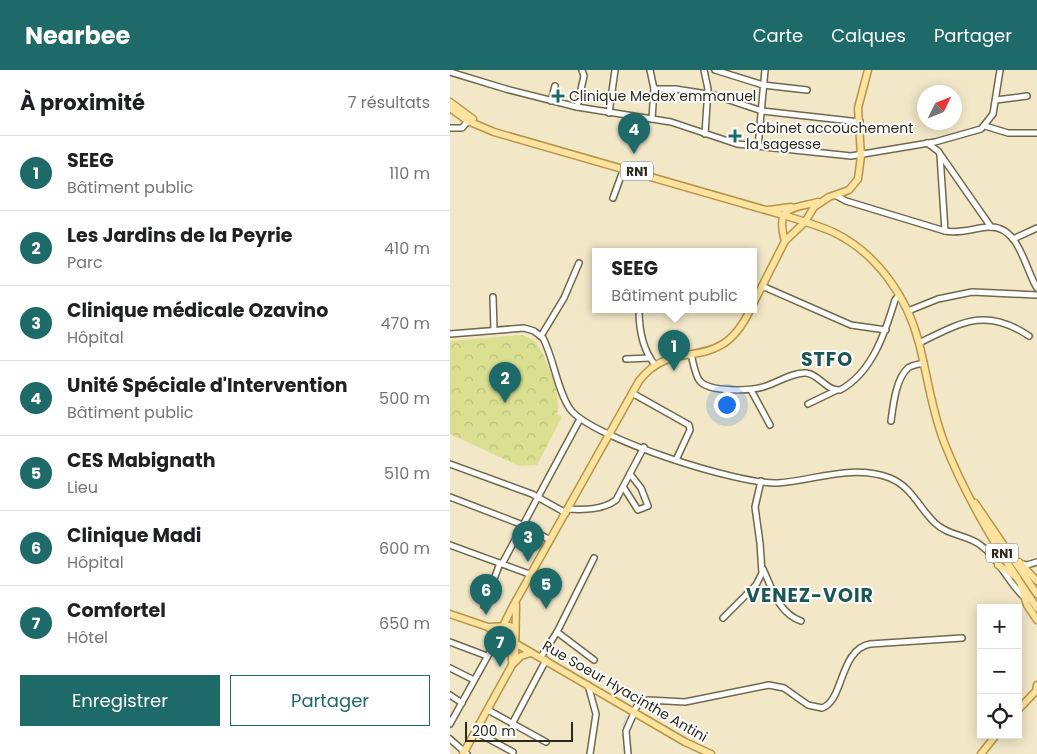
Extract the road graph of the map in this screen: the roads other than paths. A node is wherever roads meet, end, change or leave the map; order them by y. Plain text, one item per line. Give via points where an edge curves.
1 (582, 70) edge
2 (615, 70) edge
3 (652, 70) edge
4 (704, 70) edge
5 (716, 70) edge
6 (765, 70) edge
7 (868, 70) edge
8 (1000, 70) edge
9 (450, 72) edge
10 (763, 85) junction
11 (555, 86) dead end
12 (654, 89) junction
13 (807, 90) dead end
14 (708, 94) junction
15 (1027, 96) dead end
16 (996, 100) junction
17 (551, 101) junction
18 (450, 102) edge
19 (577, 107) junction
20 (450, 108) edge
21 (762, 111) junction
22 (609, 113) junction
23 (652, 119) junction
24 (468, 121) junction
25 (860, 122) junction
26 (985, 126) junction
27 (450, 128) edge
28 (1037, 133) edge
29 (506, 134) junction
30 (705, 134) junction
31 (941, 140) junction
32 (927, 143) junction
33 (758, 147) junction
34 (939, 152) junction
35 (861, 156) junction
36 (624, 167) junction
37 (835, 195) junction
38 (613, 198) dead end
39 (822, 201) junction
40 (797, 206) junction
41 (768, 210) junction
42 (811, 213) junction
43 (783, 215) junction
44 (806, 222) junction
45 (782, 224) junction
46 (991, 227) junction
47 (797, 228) junction
48 (1037, 228) edge
49 (946, 231) junction
50 (832, 232) junction
51 (1014, 239) junction
52 (785, 240) junction
53 (579, 263) dead end
54 (762, 286) junction
55 (1037, 288) edge
56 (900, 295) junction
57 (1037, 295) edge
58 (757, 296) edge
59 (493, 297) dead end
60 (908, 311) junction
61 (640, 313) edge
62 (749, 313) edge
63 (494, 330) junction
64 (886, 330) junction
65 (450, 334) edge
66 (541, 336) junction
67 (1029, 336) dead end
68 (919, 343) junction
69 (690, 354) junction
70 (650, 358) junction
71 (626, 359) dead end
72 (924, 363) junction
73 (655, 365) junction
74 (751, 390) junction
75 (837, 390) junction
76 (632, 393) junction
77 (808, 404) dead end
78 (580, 419) junction
79 (891, 421) dead end
80 (770, 425) dead end
81 (609, 434) junction
82 (644, 447) junction
83 (676, 460) junction
84 (450, 464) edge
85 (630, 474) junction
86 (761, 482) junction
87 (624, 488) junction
88 (970, 496) junction
89 (450, 497) edge
90 (538, 497) junction
91 (566, 511) junction
92 (523, 525) junction
93 (550, 540) junction
94 (450, 545) edge
95 (1008, 552) junction
96 (594, 558) dead end
97 (1037, 562) edge
98 (501, 563) junction
99 (1021, 564) junction
100 (998, 565) junction
101 (762, 568) junction
102 (532, 574) junction
103 (1023, 580) junction
104 (1037, 582) edge
105 (1037, 594) edge
106 (1023, 596) junction
107 (518, 600) junction
108 (484, 606) dead end
109 (1037, 608) edge
110 (450, 614) edge
111 (723, 618) dead end
112 (1036, 619) edge
113 (801, 620) dead end
114 (1037, 625) edge
115 (504, 630) junction
116 (557, 632) junction
117 (516, 633) junction
118 (962, 638) dead end
119 (450, 642) edge
120 (517, 645) junction
121 (529, 652) junction
122 (487, 656) junction
123 (543, 659) junction
124 (594, 660) dead end
125 (514, 663) junction
126 (450, 668) edge
127 (474, 680) junction
128 (588, 685) junction
129 (1037, 685) edge
130 (450, 695) edge
131 (462, 703) junction
132 (1022, 706) edge
133 (488, 710) junction
134 (634, 712) junction
135 (450, 724) edge
136 (512, 724) junction
137 (476, 732) junction
138 (450, 739) edge
139 (993, 739) edge
140 (546, 742) dead end
141 (513, 752) dead end
142 (465, 754) edge
143 (590, 754) edge
144 (628, 754) edge
145 (711, 754) edge
146 (981, 754) edge

1 - 19 street via 584,76
2 - 22 street
3 - 12 street
4 - 14 street
5 - 10 street
6 - 10 street
7 - 25 main road via 859,101
8 - 16 street
9 - 17 street
10 - 13 street
10 - 21 street
11 - 17 street
12 - 14 street
12 - 23 street
14 - 21 street
14 - 30 street
15 - 16 street
16 - 26 street via 993,114
17 - 19 street
18 - 29 main road, RN1 via 470,117
19 - 22 street
20 - 24 main road, RN1
21 - 25 street
21 - 33 street
22 - 23 street
23 - 30 street
24 - 27 street via 462,128
24 - 29 main road, RN1
25 - 35 main road
26 - 28 street via 1008,133
26 - 31 street
29 - 36 main road, RN1
30 - 33 street
31 - 32 street
31 - 34 street
32 - 34 street
32 - 35 street
33 - 35 street
34 - 46 street
34 - 49 street
35 - 37 main road via 857,182 849,190
36 - 38 street
36 - 41 main road, RN1
37 - 39 main road
37 - 49 street via 846,202
39 - 40 main road
39 - 42 main road
40 - 41 main road
40 - 42 main road via 806,206
40 - 43 main road
41 - 43 main road, RN1
41 - 45 main road
42 - 44 main road
42 - 50 main road
43 - 44 main road, RN1
43 - 45 main road
44 - 47 main road
44 - 50 main road, RN1
45 - 47 main road
45 - 52 main road
46 - 49 street via 959,233
46 - 51 street
47 - 50 main road via 811,226
47 - 52 main road
48 - 51 street
50 - 56 main road, RN1 via 870,259
51 - 55 street
52 - 54 main road
53 - 66 street via 564,298
54 - 58 main road
54 - 64 street via 851,325
56 - 60 main road, RN1
56 - 64 street via 895,300
57 - 60 street via 972,292 938,299
59 - 63 street
60 - 68 main road, RN1
61 - 70 street via 640,326
62 - 69 main road via 743,325 726,343 708,352
63 - 65 street
63 - 66 street via 524,328
64 - 75 street via 863,369 848,385
66 - 78 street via 567,403
67 - 68 street via 1007,323 979,318
68 - 72 main road, RN1
69 - 73 main road
69 - 74 street via 701,382 720,388
70 - 71 street
70 - 73 street
72 - 79 street via 910,367 903,375
72 - 88 main road, RN1 via 930,404 944,443
73 - 76 main road
74 - 75 street via 805,373
74 - 80 street
75 - 77 street
76 - 81 main road
76 - 83 street via 684,421 690,428
78 - 81 street
78 - 90 street
81 - 82 street
81 - 91 main road
82 - 83 street
82 - 85 street
83 - 86 street via 711,472
84 - 90 street
85 - 87 street
85 - 87 street via 641,488 648,506 638,510
86 - 100 street via 849,471 889,478 905,487 937,525 979,544
86 - 101 street via 755,512
87 - 91 street via 608,505
88 - 95 main road, RN1
88 - 103 main road, RN1
89 - 92 street
90 - 91 street
90 - 92 street
91 - 93 main road
92 - 93 street
92 - 98 street
93 - 102 main road
94 - 98 street
95 - 99 main road
95 - 103 main road, RN1
96 - 116 street
97 - 99 street
98 - 102 street
98 - 108 street
99 - 104 main road
100 - 103 main road
100 - 106 street
101 - 111 street via 756,585
101 - 113 street via 782,609 789,616
102 - 107 main road
103 - 104 main road
103 - 105 main road, RN1
103 - 106 main road
103 - 109 main road, RN1
106 - 112 main road
107 - 115 main road
107 - 117 main road
110 - 115 main road
112 - 114 main road
115 - 117 main road
115 - 117 main road via 510,638
115 - 120 main road, Rue Soeur Hyacinthe Antini
115 - 122 street
115 - 125 main road
116 - 123 street
116 - 124 street
117 - 120 main road
117 - 121 main road
118 - 134 street via 861,646 852,656 830,703 822,708 808,705 784,688 769,685 685,702 648,700 638,705
119 - 122 street
120 - 121 main road, Rue Soeur Hyacinthe Antini
120 - 125 main road
121 - 123 main road, Rue Soeur Hyacinthe Antini
121 - 125 main road
122 - 127 street
123 - 128 main road, Rue Soeur Hyacinthe Antini
123 - 136 street
125 - 133 main road
126 - 127 street
127 - 131 street
128 - 134 main road, Rue Soeur Hyacinthe Antini
128 - 143 street via 596,714
129 - 132 main road via 1036,691
130 - 131 street
131 - 135 street
133 - 136 street
133 - 137 main road
134 - 144 street via 626,731
134 - 145 main road, Rue Soeur Hyacinthe Antini
136 - 140 street
137 - 141 street
137 - 142 main road
138 - 142 street
139 - 146 main road

